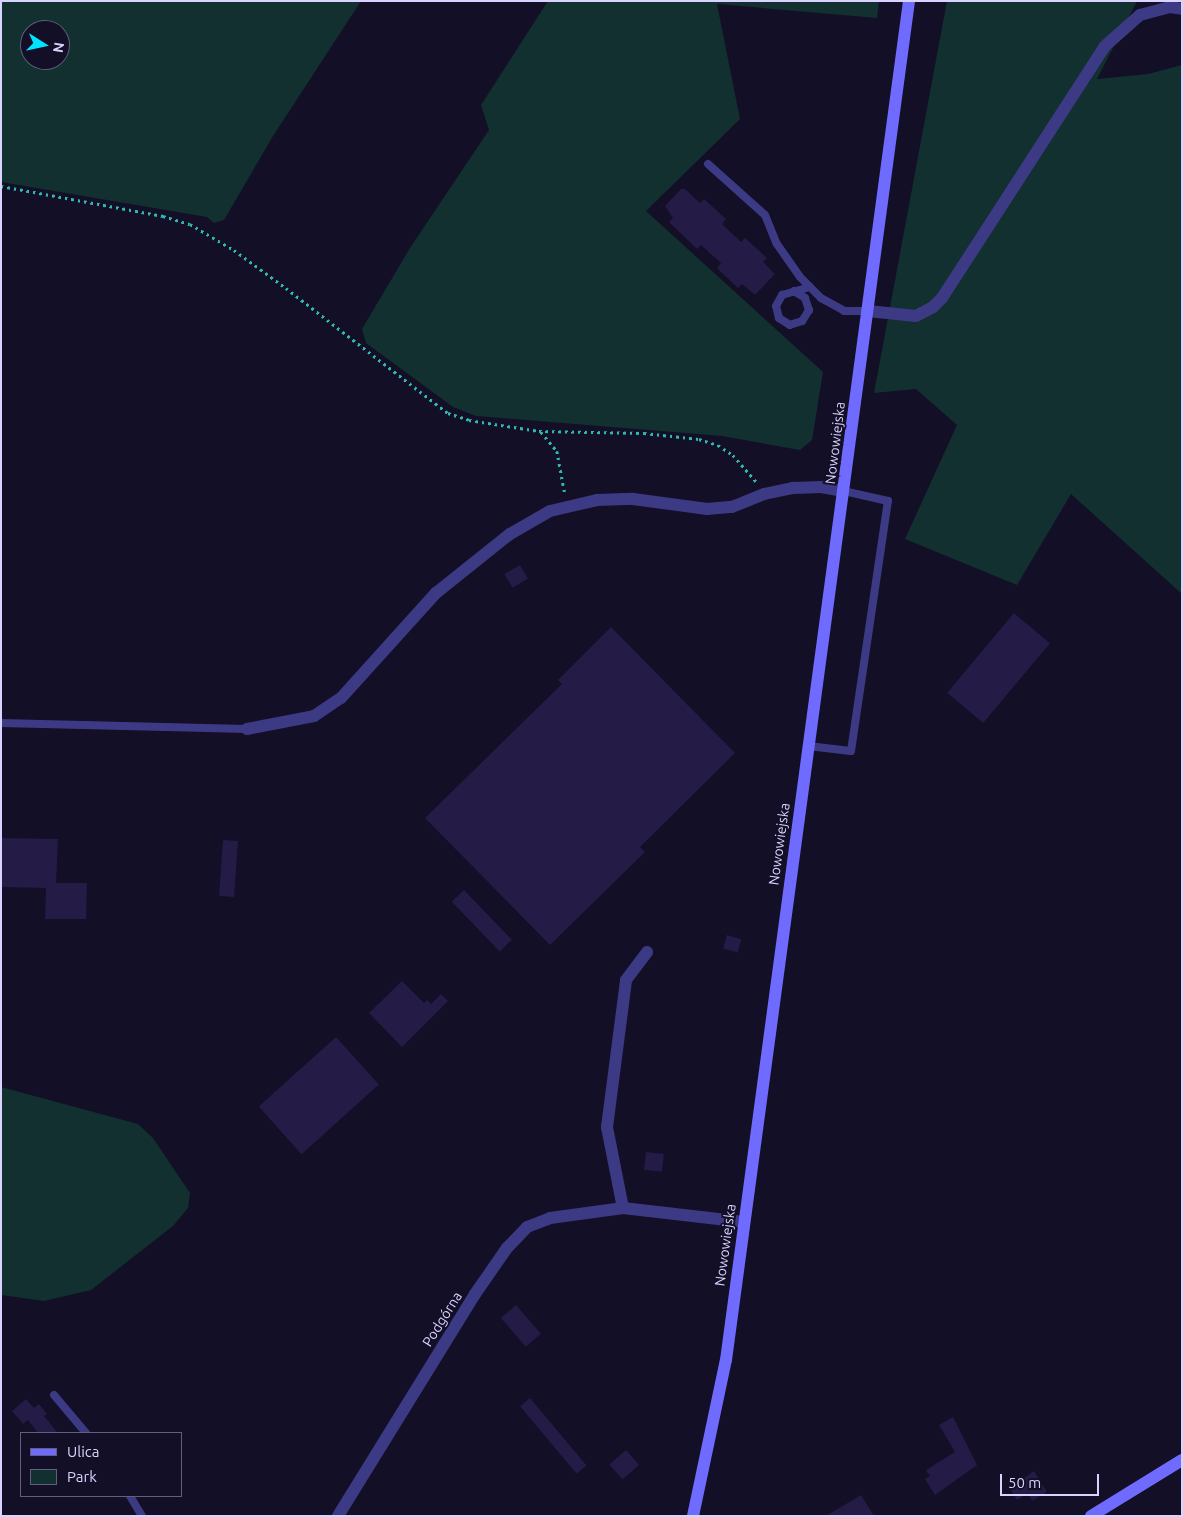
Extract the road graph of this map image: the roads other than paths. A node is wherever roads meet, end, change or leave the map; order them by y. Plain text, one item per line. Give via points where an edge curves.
1 (909, 1) edge
2 (1182, 9) edge
3 (708, 164) dead end
4 (810, 287) junction
5 (794, 292) junction
6 (821, 298) junction
7 (809, 310) junction
8 (868, 311) junction
9 (844, 492) junction
10 (1, 723) edge
11 (246, 729) joint
12 (808, 746) junction
13 (647, 952) dead end
14 (623, 1208) junction
15 (744, 1222) junction
16 (54, 1395) dead end
17 (85, 1432) edge
18 (1182, 1460) edge
19 (131, 1497) edge
20 (142, 1516) edge
21 (338, 1516) edge
22 (693, 1516) edge
23 (1091, 1516) edge

1 - 8 main road, Nowowiejska
2 - 8 street via 1170,7 1140,15 1105,46 942,298 933,307 916,316
3 - 4 lane via 765,215 777,244
4 - 5 lane
4 - 6 lane
5 - 7 lane via 805,298
5 - 7 lane via 782,295 776,306 779,318 790,324 796,323 802,321
6 - 7 lane
6 - 8 lane via 844,311
8 - 9 main road, Nowowiejska
9 - 11 street via 821,487 794,488 764,494 732,507 707,509 632,499 597,500 550,511 510,534 436,593 341,698 314,716
9 - 12 main road, Nowowiejska
9 - 12 lane via 888,501 851,751
10 - 11 lane
12 - 15 main road, Nowowiejska
13 - 14 street via 626,980 607,1127
14 - 15 street, Podgórna
14 - 21 street, Podgórna via 550,1218 527,1227 507,1248 475,1294
15 - 22 main road, Nowowiejska via 717,1412
16 - 17 lane
18 - 23 main road
19 - 20 lane

